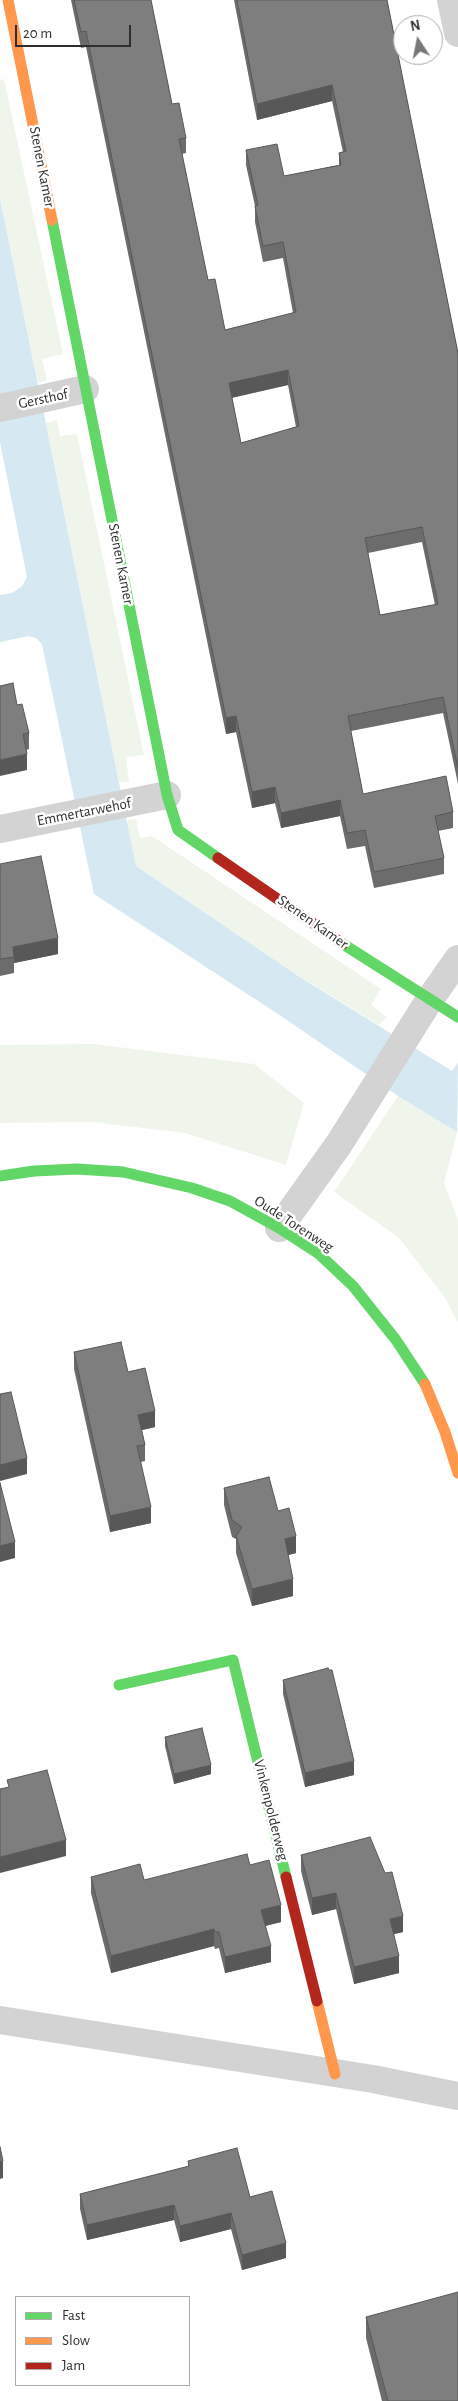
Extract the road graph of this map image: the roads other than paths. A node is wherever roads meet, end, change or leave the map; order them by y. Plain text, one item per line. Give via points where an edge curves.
1 (8, 0) edge
2 (451, 0) edge
3 (458, 33) edge
4 (8, 38) edge
5 (85, 389) junction
6 (0, 408) edge
7 (167, 795) junction
8 (0, 828) edge
9 (458, 959) edge
10 (430, 999) junction
11 (458, 1017) edge
12 (0, 1176) edge
13 (279, 1228) junction
14 (458, 1473) edge
15 (119, 1685) dead end
16 (0, 2020) edge
17 (335, 2074) junction
18 (458, 2096) edge

1 - 4 street, Stenen Kamer
2 - 3 street
4 - 5 street, Stenen Kamer
5 - 6 street, Gersthof
5 - 7 street, Stenen Kamer
7 - 8 street, Emmertarwehof
7 - 10 street, Stenen Kamer via 178,830 362,957
9 - 10 street
10 - 11 street, Stenen Kamer
10 - 13 street via 328,1160
12 - 13 street, Oude Torenweg via 77,1169 123,1172 192,1188 230,1201
13 - 14 street, Oude Torenweg via 319,1254 353,1286 396,1340 426,1386
15 - 17 street, Vinkenpolderweg via 233,1660
16 - 17 street
17 - 18 street

